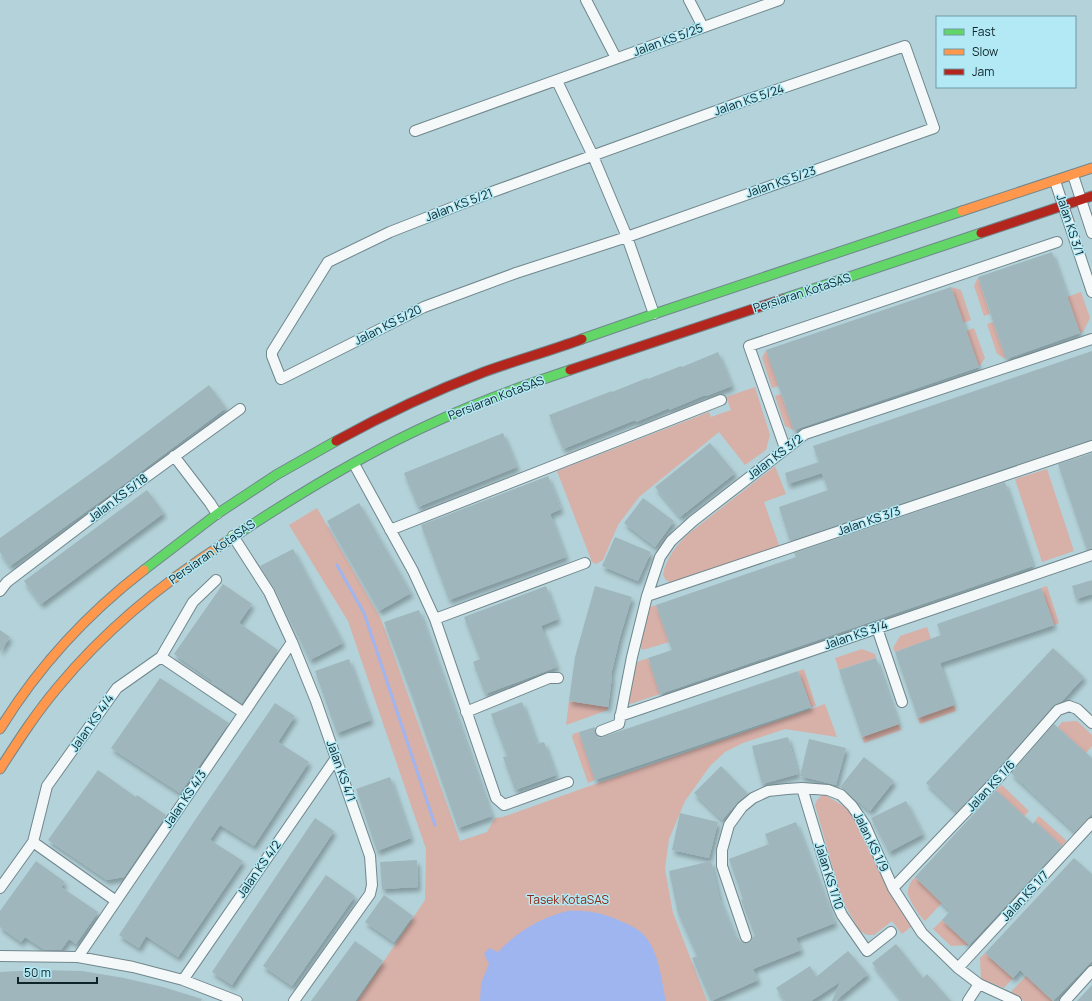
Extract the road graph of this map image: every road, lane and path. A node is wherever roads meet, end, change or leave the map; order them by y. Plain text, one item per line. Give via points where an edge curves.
1 (586, 0) edge
2 (688, 0) edge
3 (779, 0) edge
4 (703, 27) junction
5 (616, 58) junction
6 (557, 81) junction
7 (934, 128) joint
8 (415, 131) dead end
9 (593, 156) junction
10 (1092, 168) edge
11 (1073, 174) junction
12 (1055, 181) junction
13 (1092, 196) edge
14 (1082, 200) junction
15 (1063, 206) junction
16 (1092, 233) edge
17 (627, 237) junction
18 (1057, 242) dead end
19 (328, 262) joint
20 (1092, 292) edge
21 (654, 314) junction
22 (1092, 339) edge
23 (720, 400) dead end
24 (240, 409) dead end
25 (1092, 446) edge
26 (785, 448) junction
27 (174, 456) junction
28 (354, 464) junction
29 (217, 514) junction
30 (390, 530) junction
31 (233, 536) junction
32 (1092, 555) edge
33 (585, 563) dead end
34 (216, 580) dead end
35 (0, 591) edge
36 (647, 596) junction
37 (435, 619) junction
38 (877, 628) junction
39 (292, 642) junction
40 (161, 657) junction
41 (558, 678) dead end
42 (902, 702) dead end
43 (466, 712) junction
44 (244, 713) junction
45 (620, 716) junction
46 (1092, 722) edge
47 (0, 729) edge
48 (601, 731) dead end
49 (336, 758) junction
50 (0, 769) edge
51 (568, 782) dead end
52 (802, 788) junction
53 (1092, 823) edge
54 (33, 842) junction
55 (0, 888) edge
56 (893, 888) junction
57 (116, 901) junction
58 (892, 932) dead end
59 (746, 937) dead end
60 (0, 956) edge
61 (78, 957) junction
62 (958, 968) junction
63 (1092, 971) edge
64 (183, 980) junction
65 (979, 984) junction
66 (237, 1001) edge
67 (294, 1001) edge
68 (968, 1001) edge
69 (1016, 1001) edge
70 (1065, 1001) edge

1 - 5 street
2 - 4 street
3 - 4 street, Jalan KS 5/25
4 - 5 street, Jalan KS 5/25
5 - 6 street, Jalan KS 5/25
6 - 8 street, Jalan KS 5/25
6 - 9 street
7 - 9 street, Jalan KS 5/24 via 905,46
7 - 17 street, Jalan KS 5/23
9 - 17 street
9 - 19 street, Jalan KS 5/21 via 425,218
10 - 11 street
11 - 12 street
11 - 14 street, Jalan KS 3/1
12 - 15 street, Jalan KS 3/1
12 - 21 street
13 - 14 street, Persiaran KotaSAS
14 - 15 street, Persiaran KotaSAS
14 - 16 street, Jalan KS 3/1
15 - 20 street, Jalan KS 3/1
15 - 28 street, Persiaran KotaSAS via 517,388 426,426
17 - 19 street, Jalan KS 5/20 via 516,273 424,307 281,379 272,352
17 - 21 street
18 - 26 street via 749,346
21 - 29 street via 444,388 354,431 276,475
22 - 26 street, Jalan KS 3/2 via 805,434
23 - 30 street
24 - 27 street, Jalan KS 5/18
25 - 36 street, Jalan KS 3/3
26 - 36 street, Jalan KS 3/2 via 678,533 660,557
27 - 29 street
27 - 35 street, Jalan KS 5/18 via 7,582
28 - 30 street
28 - 31 street, Persiaran KotaSAS
29 - 47 street via 142,572 86,620 43,667
30 - 37 street via 413,571
31 - 39 street, Jalan KS 4/1 via 269,592
31 - 50 street, Persiaran KotaSAS via 188,567 85,654 28,723
32 - 38 street, Jalan KS 3/4
33 - 37 street
34 - 40 street, Jalan KS 4/4 via 193,602
36 - 45 street, Jalan KS 3/2
37 - 43 street
38 - 42 street
38 - 45 street, Jalan KS 3/4
39 - 44 street, Jalan KS 4/3
39 - 49 street, Jalan KS 4/1
40 - 44 street
40 - 54 street, Jalan KS 4/4 via 117,688 47,786
41 - 43 street via 549,678
43 - 51 street via 496,798 504,805
44 - 57 street, Jalan KS 4/3
45 - 48 street via 619,724
46 - 56 street, Jalan KS 1/6 via 1077,709 1069,706 1058,710 1001,775
49 - 64 street, Jalan KS 4/2
49 - 67 street, Jalan KS 4/1 via 370,856 372,885 370,894
52 - 56 street, Jalan KS 1/9 via 828,790 842,795 865,825
52 - 58 street, Jalan KS 1/10 via 842,915 867,951
52 - 59 street, Jalan KS 1/9 via 768,791 753,798 742,807 729,825 722,850 722,866
53 - 62 street, Jalan KS 1/7
54 - 55 street, Jalan KS 4/4
54 - 57 street
56 - 62 street, Jalan KS 1/9 via 922,933
57 - 61 street, Jalan KS 4/3
60 - 61 street
61 - 64 street via 133,966
62 - 65 street, Jalan KS 1/9
63 - 70 street
64 - 66 street
65 - 68 street
65 - 69 street, Jalan KS 1/9

